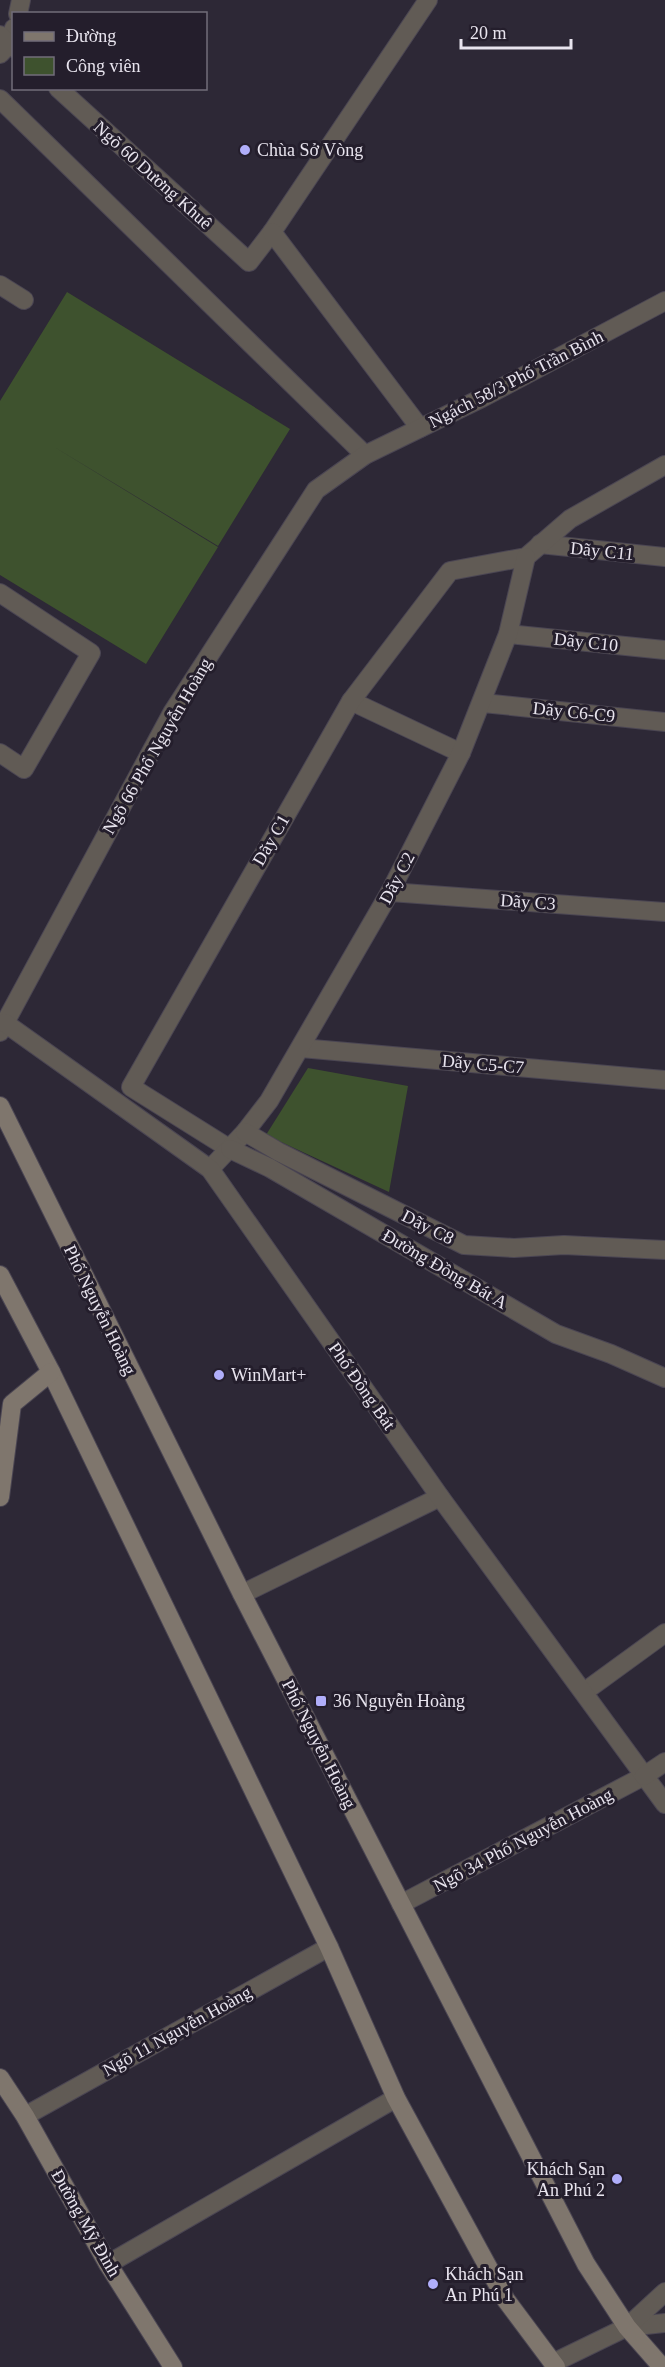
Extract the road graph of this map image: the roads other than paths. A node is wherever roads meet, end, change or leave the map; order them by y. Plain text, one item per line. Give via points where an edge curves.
1 (428, 0) edge
2 (60, 90) edge
3 (0, 99) edge
4 (272, 232) junction
5 (0, 285) edge
6 (24, 300) dead end
7 (665, 302) edge
8 (420, 428) junction
9 (365, 455) junction
10 (665, 465) edge
11 (540, 544) junction
12 (526, 557) junction
13 (665, 557) edge
14 (0, 593) edge
15 (508, 634) junction
16 (665, 650) edge
17 (351, 701) junction
18 (483, 703) junction
19 (665, 722) edge
20 (0, 753) edge
21 (462, 753) junction
22 (390, 892) junction
23 (665, 912) edge
24 (3, 1027) edge
25 (301, 1048) junction
26 (665, 1080) edge
27 (0, 1106) edge
28 (245, 1132) junction
29 (230, 1149) junction
30 (210, 1169) junction
31 (665, 1250) edge
32 (0, 1275) edge
33 (51, 1372) junction
34 (665, 1377) edge
35 (0, 1497) edge
36 (440, 1497) junction
37 (242, 1594) junction
38 (665, 1633) edge
39 (584, 1692) junction
40 (665, 1761) edge
41 (644, 1776) junction
42 (665, 1804) edge
43 (401, 1904) junction
44 (329, 1947) junction
45 (0, 2078) edge
46 (396, 2098) junction
47 (25, 2116) junction
48 (108, 2264) junction
49 (665, 2292) edge
50 (665, 2323) edge
51 (627, 2327) junction
52 (551, 2366) edge
53 (173, 2367) edge
54 (662, 2367) edge

1 - 4 street
2 - 4 street, Ngõ 60 Dương Khuê via 249,262
3 - 9 street
4 - 8 street
5 - 6 street
7 - 8 street, Ngách 58/3 Phố Trần Bình
8 - 9 street, Ngách 58/3 Phố Trần Bình
9 - 24 street, Ngõ 66 Phố Nguyễn Hoàng via 316,490 172,713
10 - 11 street via 570,519
11 - 12 street
11 - 13 street, Dãy C11
12 - 15 street, Dãy C2
12 - 17 street, Dãy C1 via 450,571
14 - 20 street via 91,653 24,769
15 - 16 street, Dãy C10
15 - 18 street, Dãy C2
17 - 21 street
17 - 29 street, Dãy C1 via 131,1087
18 - 19 street, Dãy C6-C9
18 - 21 street, Dãy C2
21 - 22 street, Dãy C2
22 - 23 street, Dãy C3
22 - 25 street, Dãy C2
24 - 30 street, Phố Đồng Bát
25 - 26 street, Dãy C5-C7
25 - 28 street, Dãy C2
27 - 37 main road, Phố Nguyễn Hoàng
28 - 29 street, Dãy C2
28 - 31 street, Dãy C8 via 464,1245
29 - 30 street, Dãy C2
29 - 34 street, Đường Đồng Bát A via 270,1168 556,1334
30 - 36 street, Phố Đồng Bát
32 - 33 main road
33 - 35 main road via 12,1404
33 - 44 main road
36 - 37 street
36 - 39 street, Phố Đồng Bát
37 - 43 main road, Phố Nguyễn Hoàng
38 - 39 street
39 - 41 street, Phố Đồng Bát
40 - 41 street, Ngõ 34 Phố Nguyễn Hoàng
41 - 42 street, Phố Đồng Bát
41 - 43 street, Ngõ 34 Phố Nguyễn Hoàng
43 - 51 main road, Phố Nguyễn Hoàng via 586,2264
44 - 46 main road
44 - 47 street, Ngõ 11 Nguyễn Hoàng
45 - 47 main road, Đường Mỹ Đình
46 - 48 street
46 - 52 main road via 506,2300
47 - 48 main road, Đường Mỹ Đình
48 - 53 main road, Đường Mỹ Đình
49 - 51 street
50 - 51 street
51 - 52 street
51 - 54 main road, Phố Nguyễn Hoàng

